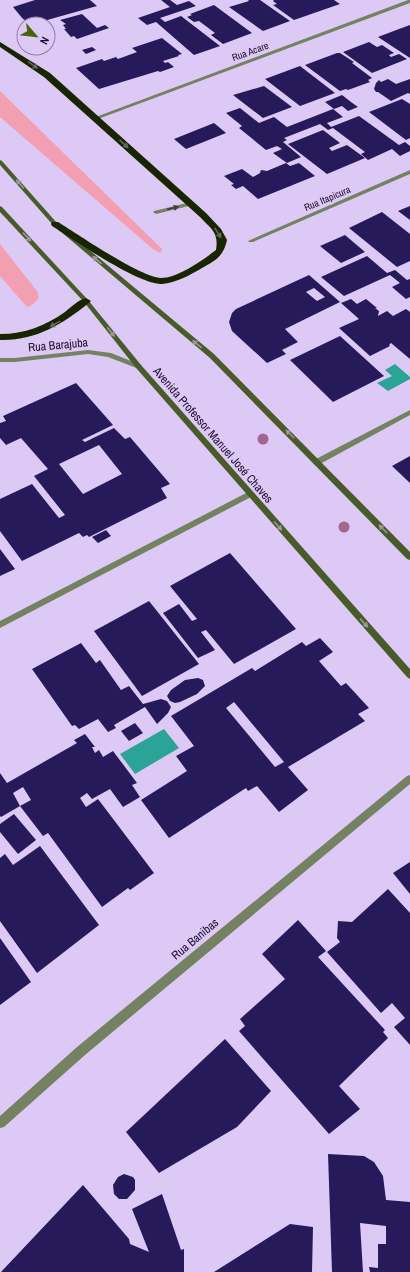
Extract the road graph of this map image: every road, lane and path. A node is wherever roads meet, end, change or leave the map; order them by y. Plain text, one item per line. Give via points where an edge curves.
1 (410, 1) edge
2 (0, 44) edge
3 (96, 118) junction
4 (0, 162) edge
5 (410, 172) edge
6 (190, 204) junction
7 (0, 208) edge
8 (156, 212) dead end
9 (55, 224) junction
10 (251, 241) dead end
11 (86, 301) junction
12 (0, 337) edge
13 (0, 360) edge
14 (139, 367) junction
15 (410, 412) edge
16 (317, 462) junction
17 (250, 494) junction
18 (410, 557) edge
19 (0, 626) edge
20 (410, 675) edge
21 (410, 779) edge
22 (0, 1123) edge

1 - 3 street, Rua Acare
2 -> 3 highway via 47,75
3 -> 6 highway
9 -> 4 main road
5 - 10 street, Rua Itapicura
8 -> 6 street
6 -> 9 highway via 218,231 222,240 220,251 183,275 162,281 134,272
7 -> 11 main road, Avenida Professor Manuel José Chaves
16 -> 9 main road via 212,356
11 -> 12 highway via 60,321 41,331 26,336
11 -> 14 main road, Avenida Professor Manuel José Chaves
13 - 14 street, Rua Barajuba via 88,352 108,355
14 - 17 main road, Avenida Professor Manuel José Chaves
15 - 16 street
18 -> 16 main road
17 - 19 street
17 -> 20 main road, Avenida Professor Manuel José Chaves
21 - 22 street, Rua Banibas via 81,1051

